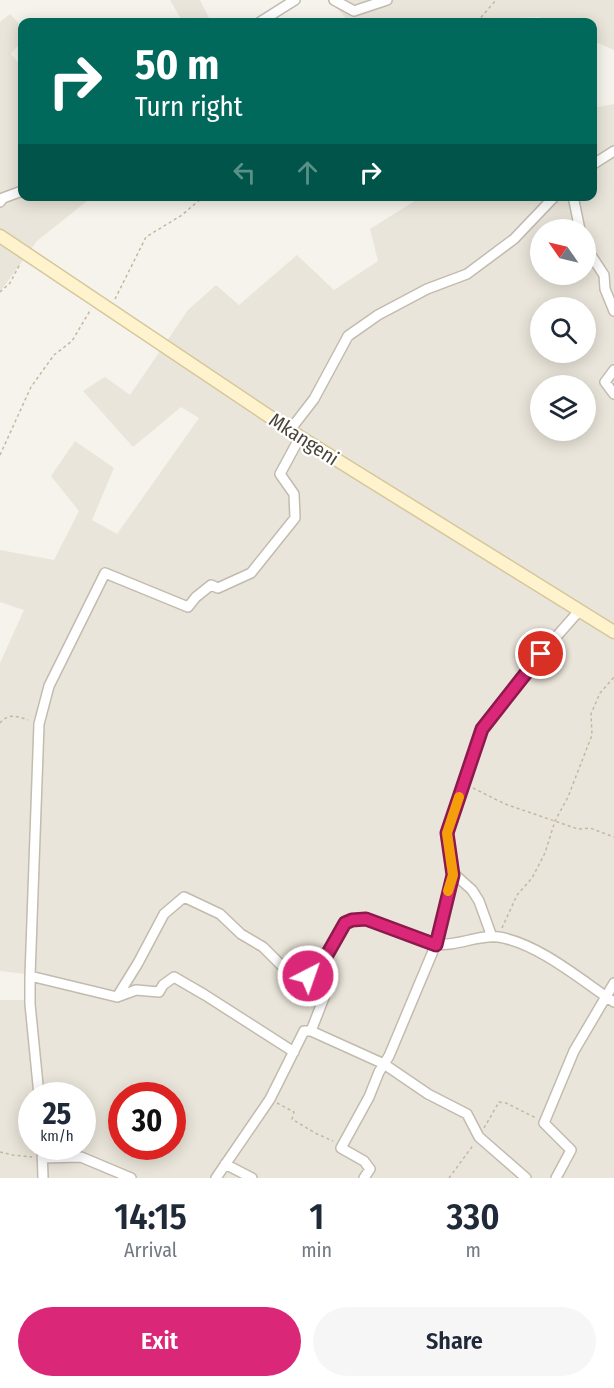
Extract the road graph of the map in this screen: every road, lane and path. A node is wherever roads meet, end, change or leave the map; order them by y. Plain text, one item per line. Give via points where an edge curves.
1 (295, 0) edge
2 (334, 0) edge
3 (387, 0) edge
4 (496, 0) edge
5 (266, 18) edge
6 (480, 18) edge
7 (614, 151) edge
8 (597, 162) edge
9 (18, 192) edge
10 (198, 201) edge
11 (550, 201) edge
12 (574, 201) edge
13 (0, 202) edge
14 (578, 219) edge
15 (0, 236) edge
16 (25, 253) junction
17 (596, 263) edge
18 (0, 292) edge
19 (96, 300) junction
20 (110, 310) junction
21 (614, 311) edge
22 (614, 370) edge
23 (614, 394) edge
24 (295, 434) junction
25 (0, 455) edge
26 (579, 611) junction
27 (614, 632) edge
28 (614, 677) edge
29 (0, 723) edge
30 (39, 724) junction
31 (464, 784) junction
32 (555, 821) junction
33 (614, 837) edge
34 (452, 872) junction
35 (496, 937) junction
36 (436, 945) junction
37 (30, 976) junction
38 (315, 976) junction
39 (614, 982) edge
40 (117, 997) junction
41 (610, 1000) edge
42 (310, 1030) junction
43 (294, 1052) junction
44 (384, 1064) junction
45 (38, 1082) edge
46 (270, 1099) junction
47 (544, 1123) junction
48 (479, 1137) junction
49 (340, 1148) junction
50 (0, 1152) edge
51 (18, 1156) edge
52 (43, 1160) edge
53 (88, 1160) edge
54 (225, 1164) junction
55 (43, 1178) edge
56 (131, 1178) edge
57 (216, 1178) edge
58 (252, 1178) edge
59 (364, 1178) edge
60 (449, 1178) edge
61 (526, 1178) edge
62 (556, 1178) edge

1 - 5 street
2 - 3 street via 354,11
4 - 6 path
7 - 8 street
9 - 13 street
10 - 20 path via 146,237
11 - 24 street via 514,239 467,274 427,289 348,336
12 - 14 street
15 - 16 street, Mkangeni
16 - 18 path via 10,283
16 - 19 street, Mkangeni
17 - 21 street via 604,275
19 - 20 street, Mkangeni
19 - 25 path via 72,341 54,355 31,387
20 - 24 street, Mkangeni
22 - 23 street via 605,382
24 - 26 street, Mkangeni
24 - 30 street via 280,474 294,494 295,518 250,573 218,588 211,585 188,607 105,573 49,686
26 - 27 street, Mkangeni
26 - 31 street via 482,729
28 - 32 path via 600,693 591,714 592,735
29 - 30 path via 15,715
30 - 37 street
31 - 32 path via 505,804
31 - 34 street via 447,833
32 - 33 path
32 - 35 path via 545,853 532,878 517,895
34 - 35 street via 472,890
34 - 36 street
35 - 36 street
35 - 41 street via 553,960
36 - 38 street via 366,919 352,920 345,923
36 - 44 street
37 - 40 street
37 - 45 street
38 - 40 street via 284,968 220,914 184,897 164,914
38 - 42 street via 325,995
39 - 41 street
40 - 43 street via 136,990 159,992 174,977
41 - 47 street via 574,1051
42 - 43 street via 304,1031
42 - 44 street
43 - 46 street
44 - 48 street via 467,1114
44 - 49 street
46 - 49 path via 294,1112 292,1119 331,1139
46 - 54 street
47 - 48 path via 499,1102
47 - 62 street via 571,1150
48 - 60 path
48 - 61 street
49 - 59 street via 364,1161 370,1169
50 - 51 path
52 - 55 street
53 - 56 street
54 - 57 street
54 - 58 street

